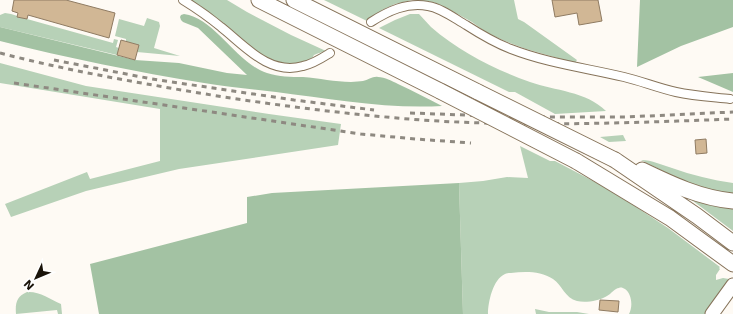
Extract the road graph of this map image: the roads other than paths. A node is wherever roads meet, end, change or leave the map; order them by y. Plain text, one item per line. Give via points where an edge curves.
1 (183, 0) edge
2 (258, 0) edge
3 (294, 0) edge
4 (371, 22) dead end
5 (330, 53) dead end
6 (730, 98) dead end
7 (615, 160) junction
8 (733, 201) edge
9 (733, 243) edge
10 (730, 261) edge
11 (733, 285) edge
12 (712, 314) edge

1 - 5 street via 260,58 277,66 302,67
2 - 10 highway, bridge via 576,161 670,218
3 - 7 highway, bridge
4 - 6 street via 404,6 429,6 493,41 525,54 626,77 675,92
7 - 8 highway via 686,190 710,198
7 - 9 highway
11 - 12 main road

